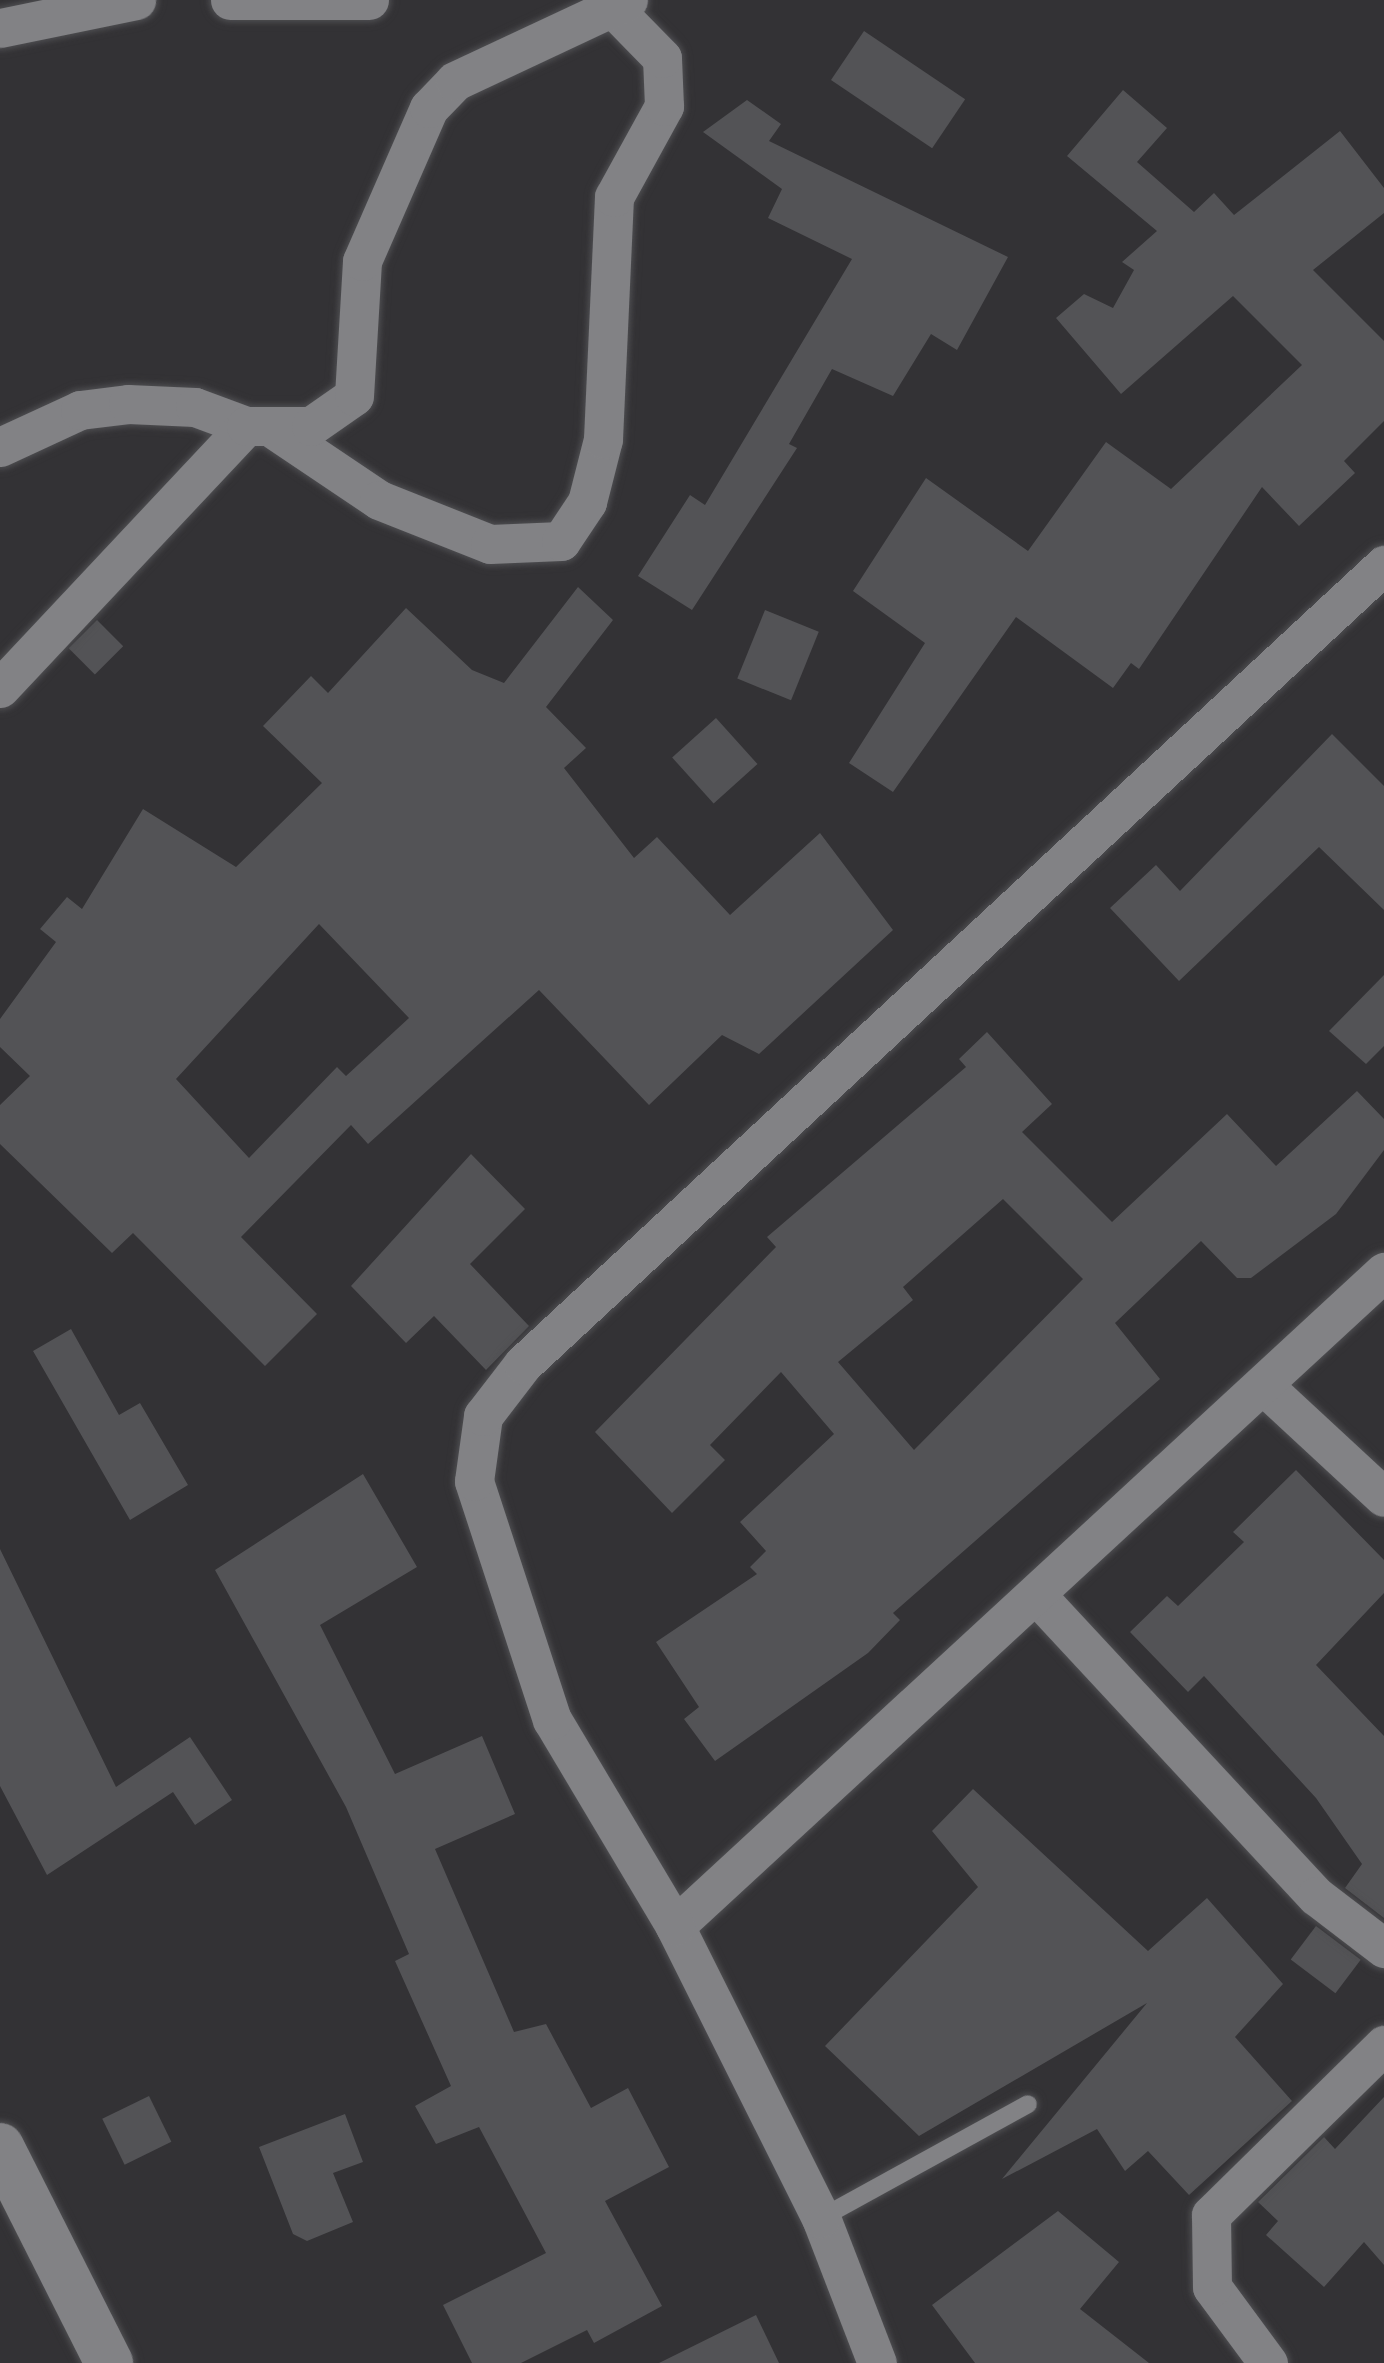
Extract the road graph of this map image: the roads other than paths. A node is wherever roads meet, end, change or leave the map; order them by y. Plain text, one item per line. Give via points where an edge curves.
1 (136, 0) edge
2 (230, 0) edge
3 (369, 0) edge
4 (622, 5) edge
5 (0, 28) edge
6 (261, 428) junction
7 (0, 447) edge
8 (1384, 565) edge
9 (0, 688) edge
10 (1384, 1272) edge
11 (1264, 1386) junction
12 (1384, 1497) edge
13 (1039, 1598) junction
14 (675, 1926) junction
15 (1384, 1948) edge
16 (1384, 2045) edge
17 (1028, 2104) dead end
18 (0, 2146) edge
19 (821, 2218) junction
20 (109, 2363) edge
21 (878, 2363) edge
22 (1268, 2363) edge

1 - 5 street
2 - 3 street
4 - 6 street via 455,82 430,108 362,261 354,397 311,426
4 - 6 street via 662,58 664,106 614,197 603,439 587,502 561,542 490,544 379,500
6 - 7 street via 195,407 128,404 80,410
6 - 9 street
8 - 14 street via 557,1331 483,1416 479,1503 552,1720
10 - 11 street
11 - 12 street
11 - 13 street
13 - 14 street
13 - 15 street via 1316,1896
14 - 19 street
16 - 22 street via 1211,2216 1212,2288
17 - 19 lane
18 - 20 street
19 - 21 street

